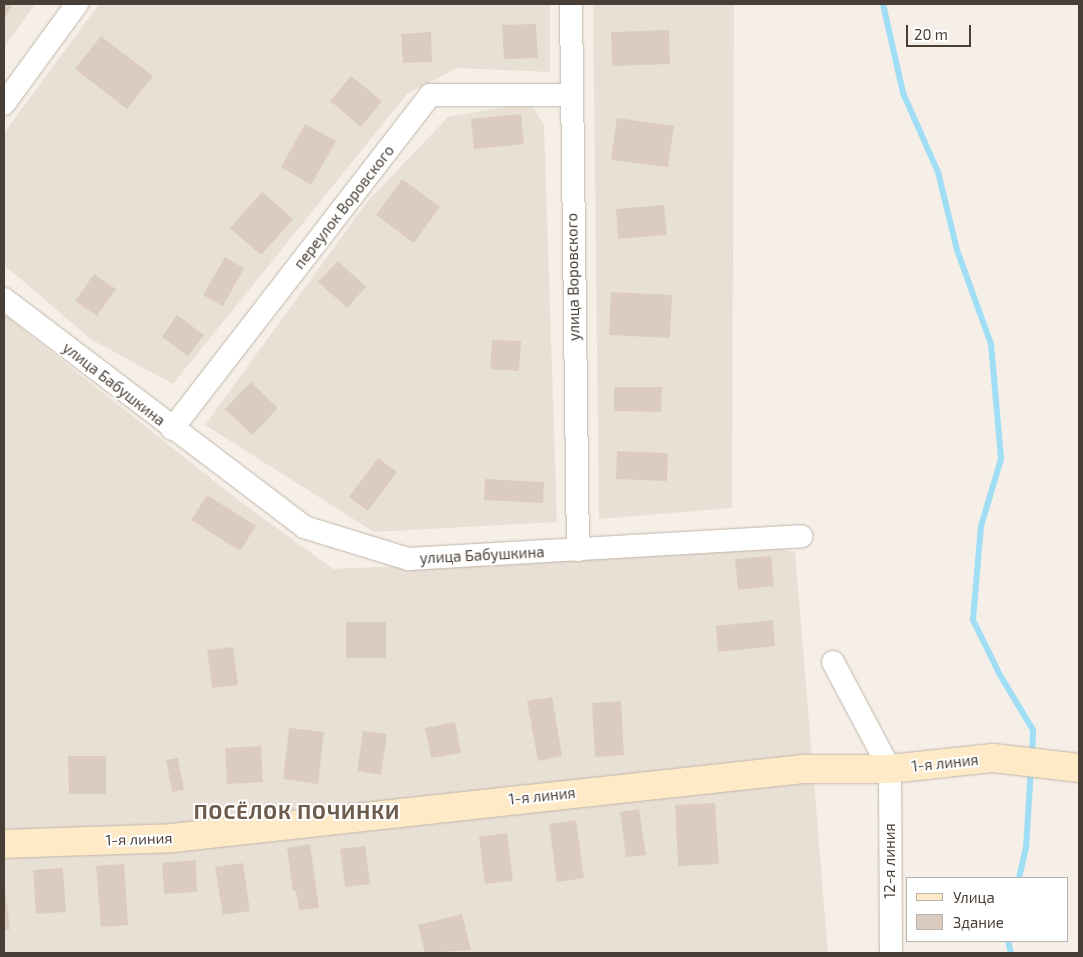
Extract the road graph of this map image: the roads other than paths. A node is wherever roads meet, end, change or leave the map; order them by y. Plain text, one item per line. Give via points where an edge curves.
1 (77, 4) edge
2 (571, 4) edge
3 (569, 95) junction
4 (4, 104) edge
5 (4, 299) edge
6 (172, 429) junction
7 (801, 536) dead end
8 (578, 550) junction
9 (833, 662) dead end
10 (1079, 768) edge
11 (890, 769) junction
12 (4, 844) edge
13 (891, 953) edge

1 - 4 street
2 - 3 street, улица Воровского
3 - 6 street, переулок Воровского via 430,96
3 - 8 street, улица Воровского
5 - 6 street, улица Бабушкина
6 - 8 street, улица Бабушкина via 304,527 408,560
7 - 8 street, улица Бабушкина
9 - 11 street
10 - 11 street, 1-я линия via 993,758
11 - 12 street, 1-я линия via 803,769 683,780 172,838
11 - 13 street, 12-я линия

